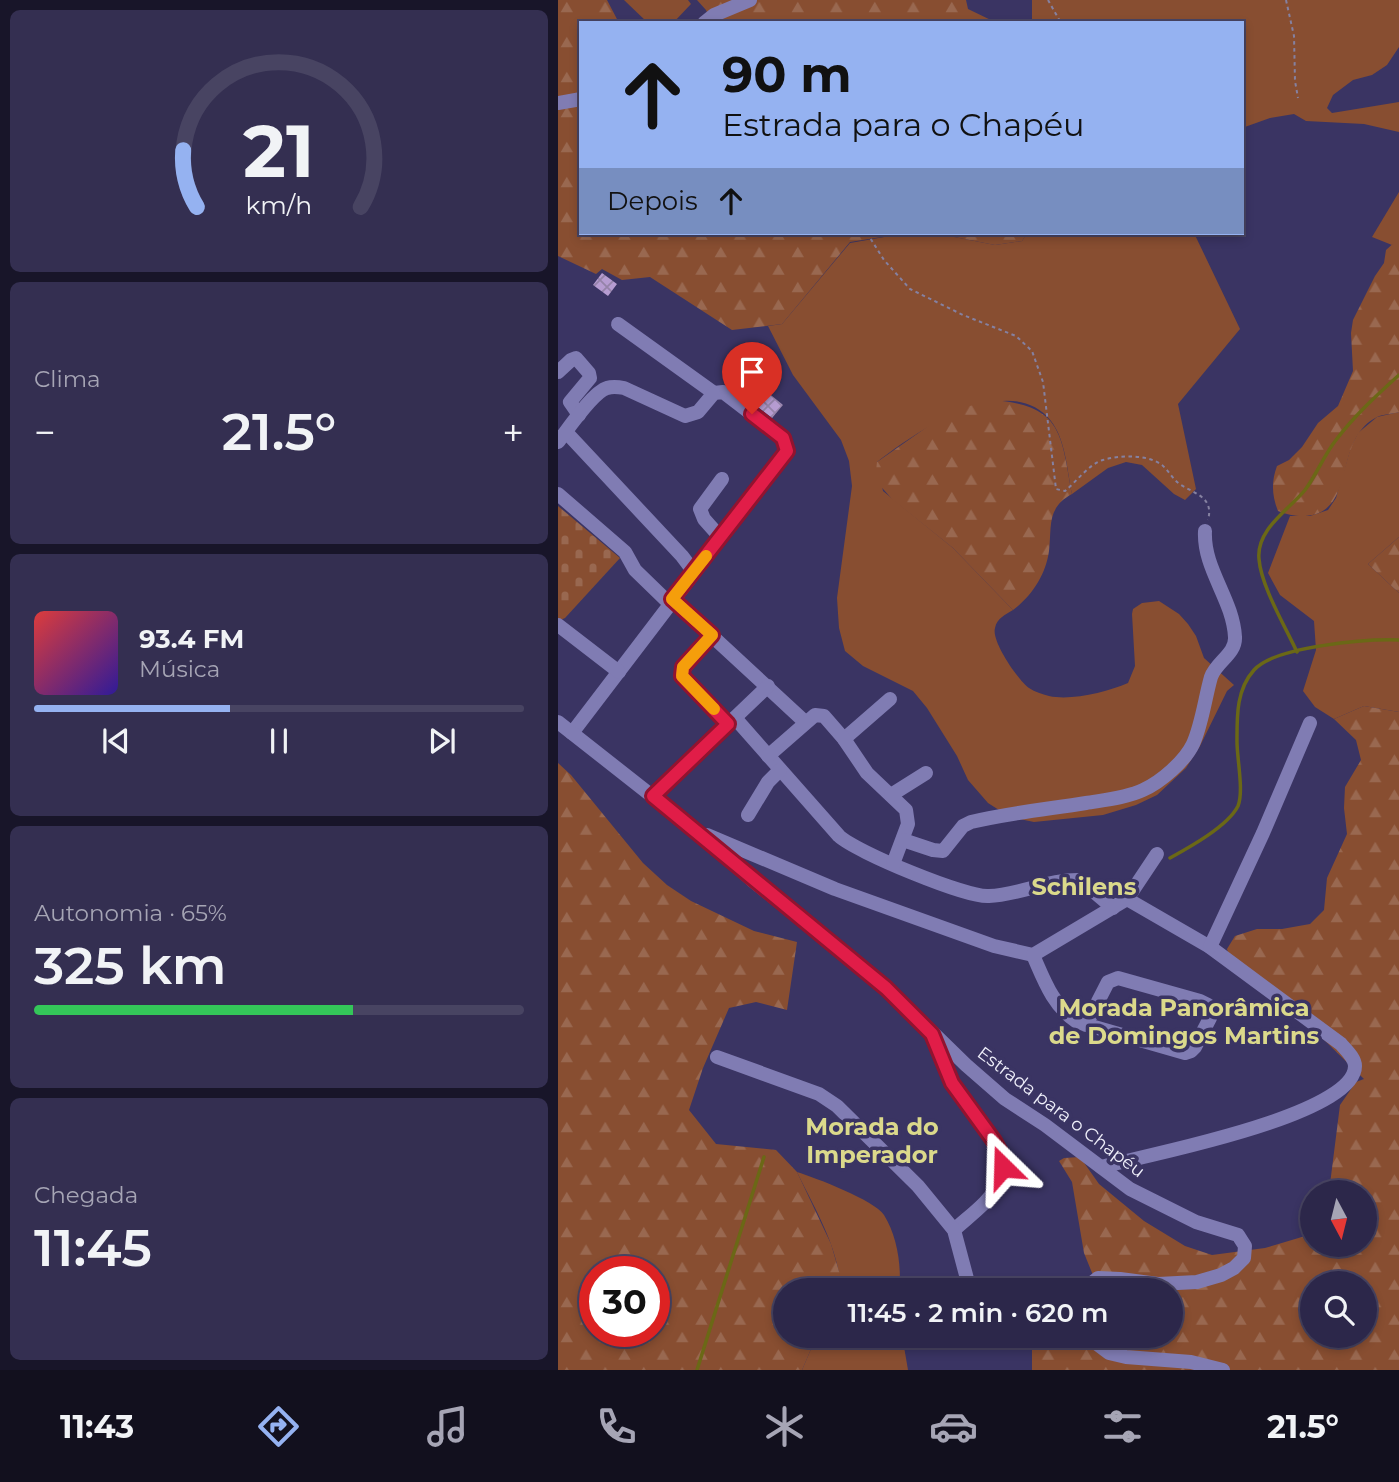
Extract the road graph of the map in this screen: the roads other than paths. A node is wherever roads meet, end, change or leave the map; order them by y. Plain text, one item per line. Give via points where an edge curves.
1 (750, 0) edge
2 (706, 21) edge
3 (579, 99) edge
4 (558, 103) edge
5 (618, 324) dead end
6 (558, 372) edge
7 (714, 393) junction
8 (579, 415) junction
9 (562, 437) edge
10 (722, 479) dead end
11 (558, 494) edge
12 (1205, 531) road end
13 (720, 537) junction
14 (694, 572) junction
15 (671, 601) junction
16 (558, 625) edge
17 (712, 635) junction
18 (619, 672) junction
19 (768, 686) junction
20 (890, 699) dead end
21 (731, 721) junction
22 (558, 722) edge
23 (805, 722) junction
24 (1310, 723) dead end
25 (572, 733) junction
26 (844, 739) junction
27 (768, 756) junction
28 (780, 770) junction
29 (926, 774) dead end
30 (891, 795) junction
31 (653, 796) junction
32 (748, 815) dead end
33 (699, 832) junction
34 (903, 840) junction
35 (1157, 853) dead end
36 (893, 864) junction
37 (1127, 900) junction
38 (1113, 908) junction
39 (1210, 947) junction
40 (1033, 955) junction
41 (1086, 1025) junction
42 (932, 1034) junction
43 (717, 1057) dead end
44 (1101, 1167) junction
45 (954, 1230) junction
46 (967, 1278) edge
47 (1183, 1283) edge
48 (1102, 1348) edge
49 (1223, 1370) edge

1 - 2 street
3 - 4 street
5 - 7 street
6 - 8 street via 576,358 589,373 590,378 570,402
7 - 8 street via 698,412 685,416 624,388 605,388
7 - 13 street via 722,392 737,401 783,438 787,451
8 - 9 street
9 - 14 street
10 - 13 street via 700,509
11 - 15 street via 625,552 635,570
12 - 34 street via 1208,562 1235,636 1230,653 1213,673 1193,745 1184,756 1142,790 971,822 943,850
13 - 14 street
14 - 15 street
15 - 17 street
15 - 18 street
16 - 18 street
17 - 19 street
17 - 21 street via 681,672
18 - 25 street
19 - 21 street
19 - 23 street
20 - 26 street
21 - 27 street
21 - 31 street
22 - 25 street
23 - 26 street via 815,715 825,716
23 - 27 street
24 - 39 street
25 - 31 street
26 - 30 street via 867,773
27 - 28 street
28 - 32 street
28 - 36 street via 844,841
29 - 30 street
30 - 34 street via 908,814
31 - 33 street
33 - 40 street via 847,893 994,946
33 - 42 street, Estrada para o Chapéu via 886,988
34 - 36 street
35 - 37 street
36 - 38 street via 986,897 1080,880
37 - 38 street
37 - 39 street
38 - 40 street
39 - 44 street via 1341,1044 1353,1059 1353,1075 1334,1095 1313,1107 1234,1134
40 - 41 street via 1065,1014
41 - 41 street via 1185,1053 1195,1047 1211,1011 1200,1001 1119,978 1108,982
42 - 44 street, Estrada para o Chapéu via 1005,1099
42 - 45 street via 952,1083 994,1141 1003,1167 988,1198
43 - 45 street via 829,1099 918,1186
44 - 47 street, Estrada para o Chapéu via 1162,1206 1238,1235 1245,1246 1235,1268
45 - 46 street
48 - 49 street via 1126,1357 1191,1362

